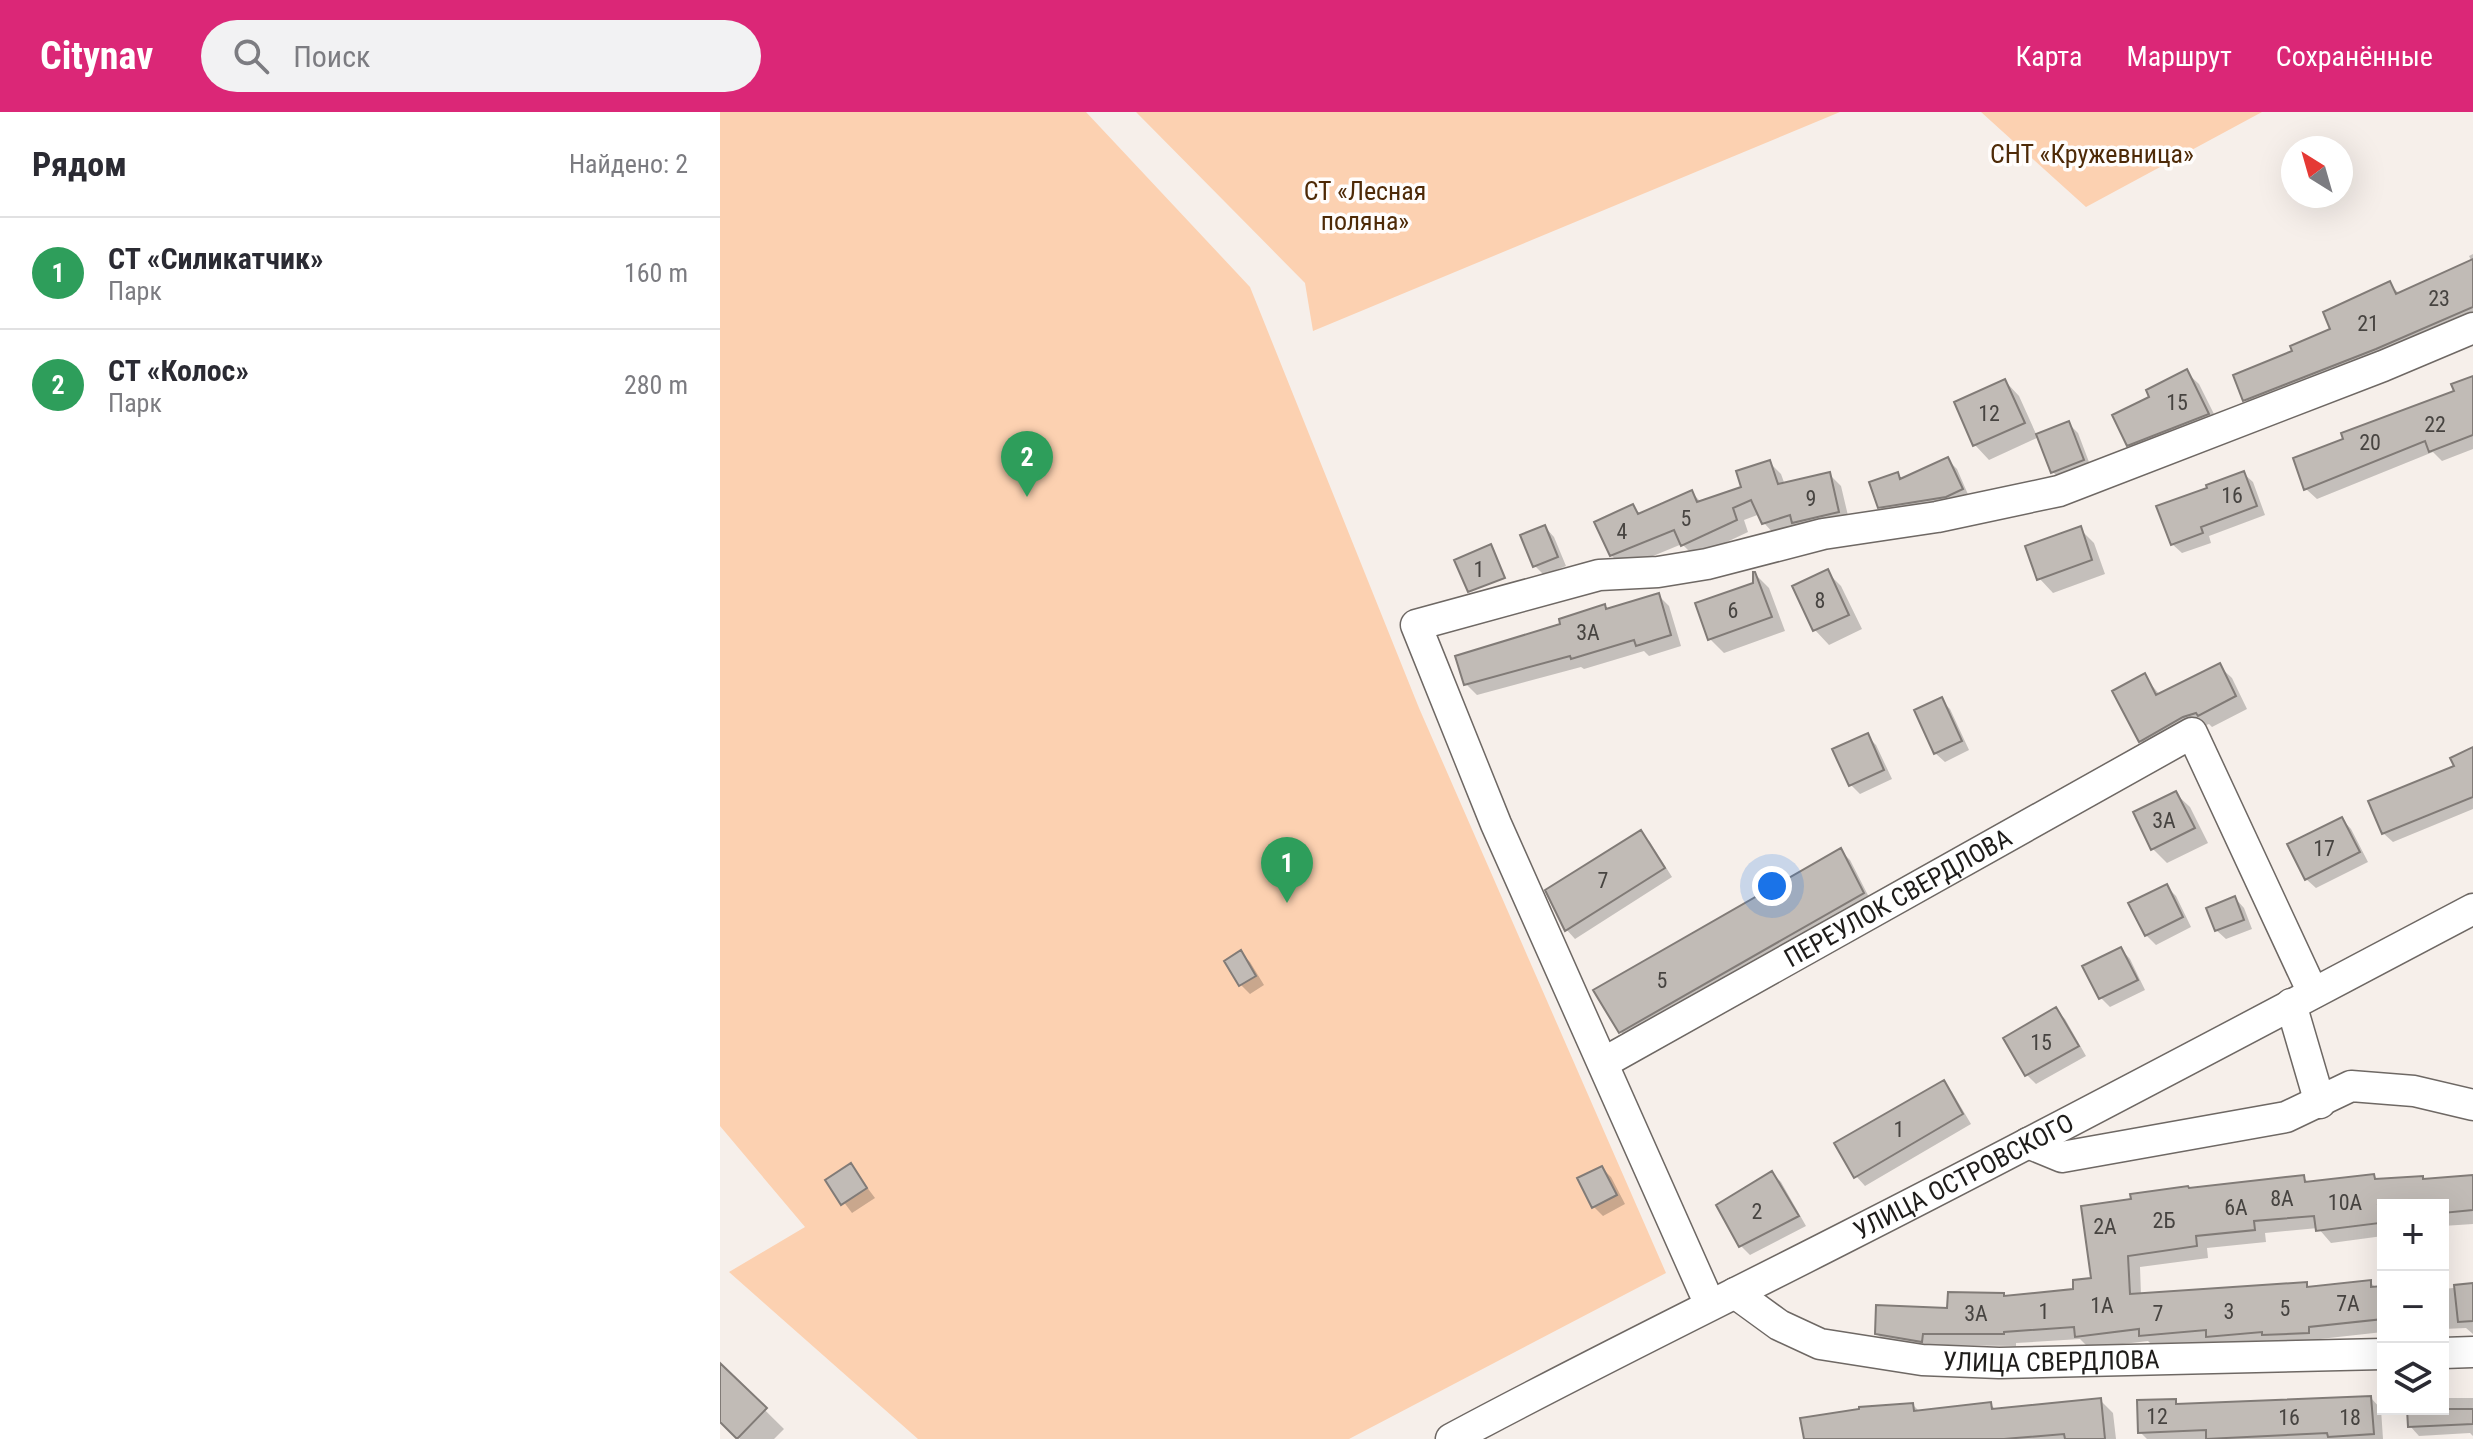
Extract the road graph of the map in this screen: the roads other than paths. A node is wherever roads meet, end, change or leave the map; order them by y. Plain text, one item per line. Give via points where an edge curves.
1 (2473, 328) edge
2 (2473, 909) edge
3 (2302, 999) junction
4 (1603, 1063) junction
5 (2320, 1103) junction
6 (2473, 1105) edge
7 (2028, 1143) junction
8 (1723, 1299) junction
9 (2473, 1352) edge
10 (2449, 1353) edge
11 (2377, 1354) edge
12 (1451, 1439) edge

1 - 4 street via 2059,491 1823,534 1707,564 1599,575 1416,625 1496,824
2 - 3 street, УЛИЦА ОСТРОВСКОГО
3 - 4 street, ПЕРЕУЛОК СВЕРДЛОВА via 2192,733
3 - 5 street
3 - 7 street, УЛИЦА ОСТРОВСКОГО
4 - 8 street
5 - 6 street via 2351,1086 2414,1091
5 - 7 street via 2286,1117 2062,1157
7 - 8 street, УЛИЦА ОСТРОВСКОГО
8 - 11 street, УЛИЦА СВЕРДЛОВА via 1820,1344 1922,1360
8 - 12 street, УЛИЦА ОСТРОВСКОГО
9 - 10 street

